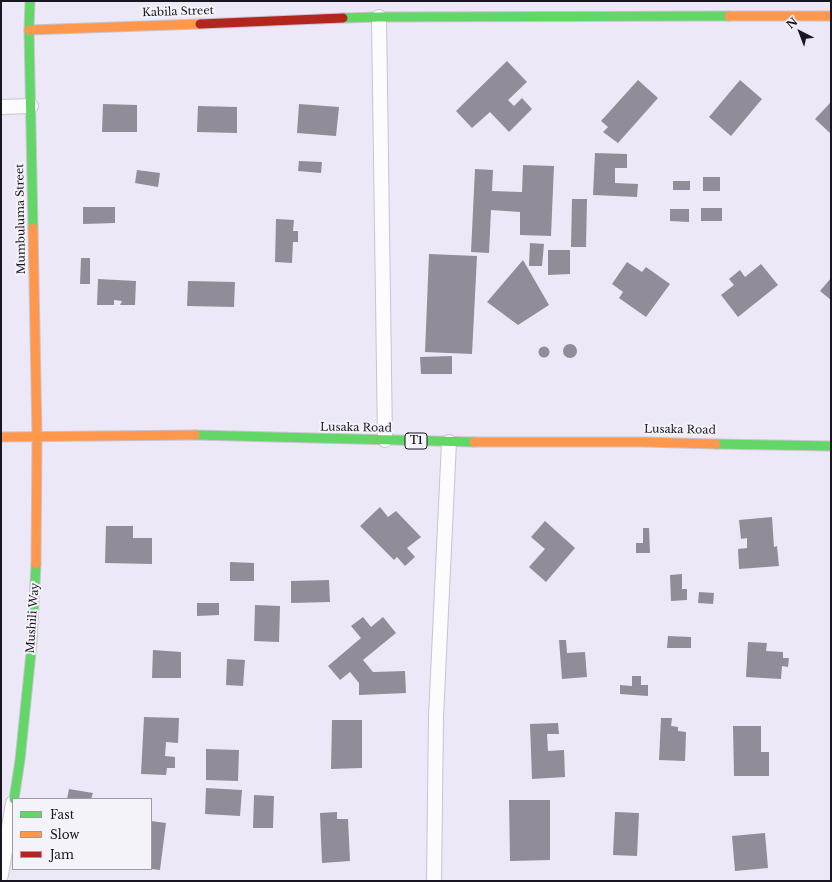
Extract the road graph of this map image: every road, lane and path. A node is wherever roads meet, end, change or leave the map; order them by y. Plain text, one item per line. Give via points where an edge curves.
1 (30, 1) edge
2 (831, 16) edge
3 (379, 17) junction
4 (29, 30) junction
5 (31, 106) junction
6 (1, 107) edge
7 (1, 437) edge
8 (37, 437) junction
9 (385, 440) junction
10 (449, 442) junction
11 (831, 446) edge
12 (14, 798) edge
13 (12, 809) edge
14 (1, 875) edge
15 (434, 881) edge

1 - 4 main road, Mumbuluma Street
2 - 3 main road, Kabila Street
3 - 4 main road, Kabila Street
3 - 9 street
4 - 5 main road, Mumbuluma Street
5 - 6 street
5 - 8 main road, Mumbuluma Street
7 - 8 main road, Lusaka Road / T1
8 - 9 main road, Lusaka Road / T1 via 199,435
8 - 12 main road, Mushili Way via 32,643
9 - 10 main road, Lusaka Road / T1
10 - 11 main road, Lusaka Road / T1 via 643,442
10 - 15 street via 436,717
13 - 14 street

